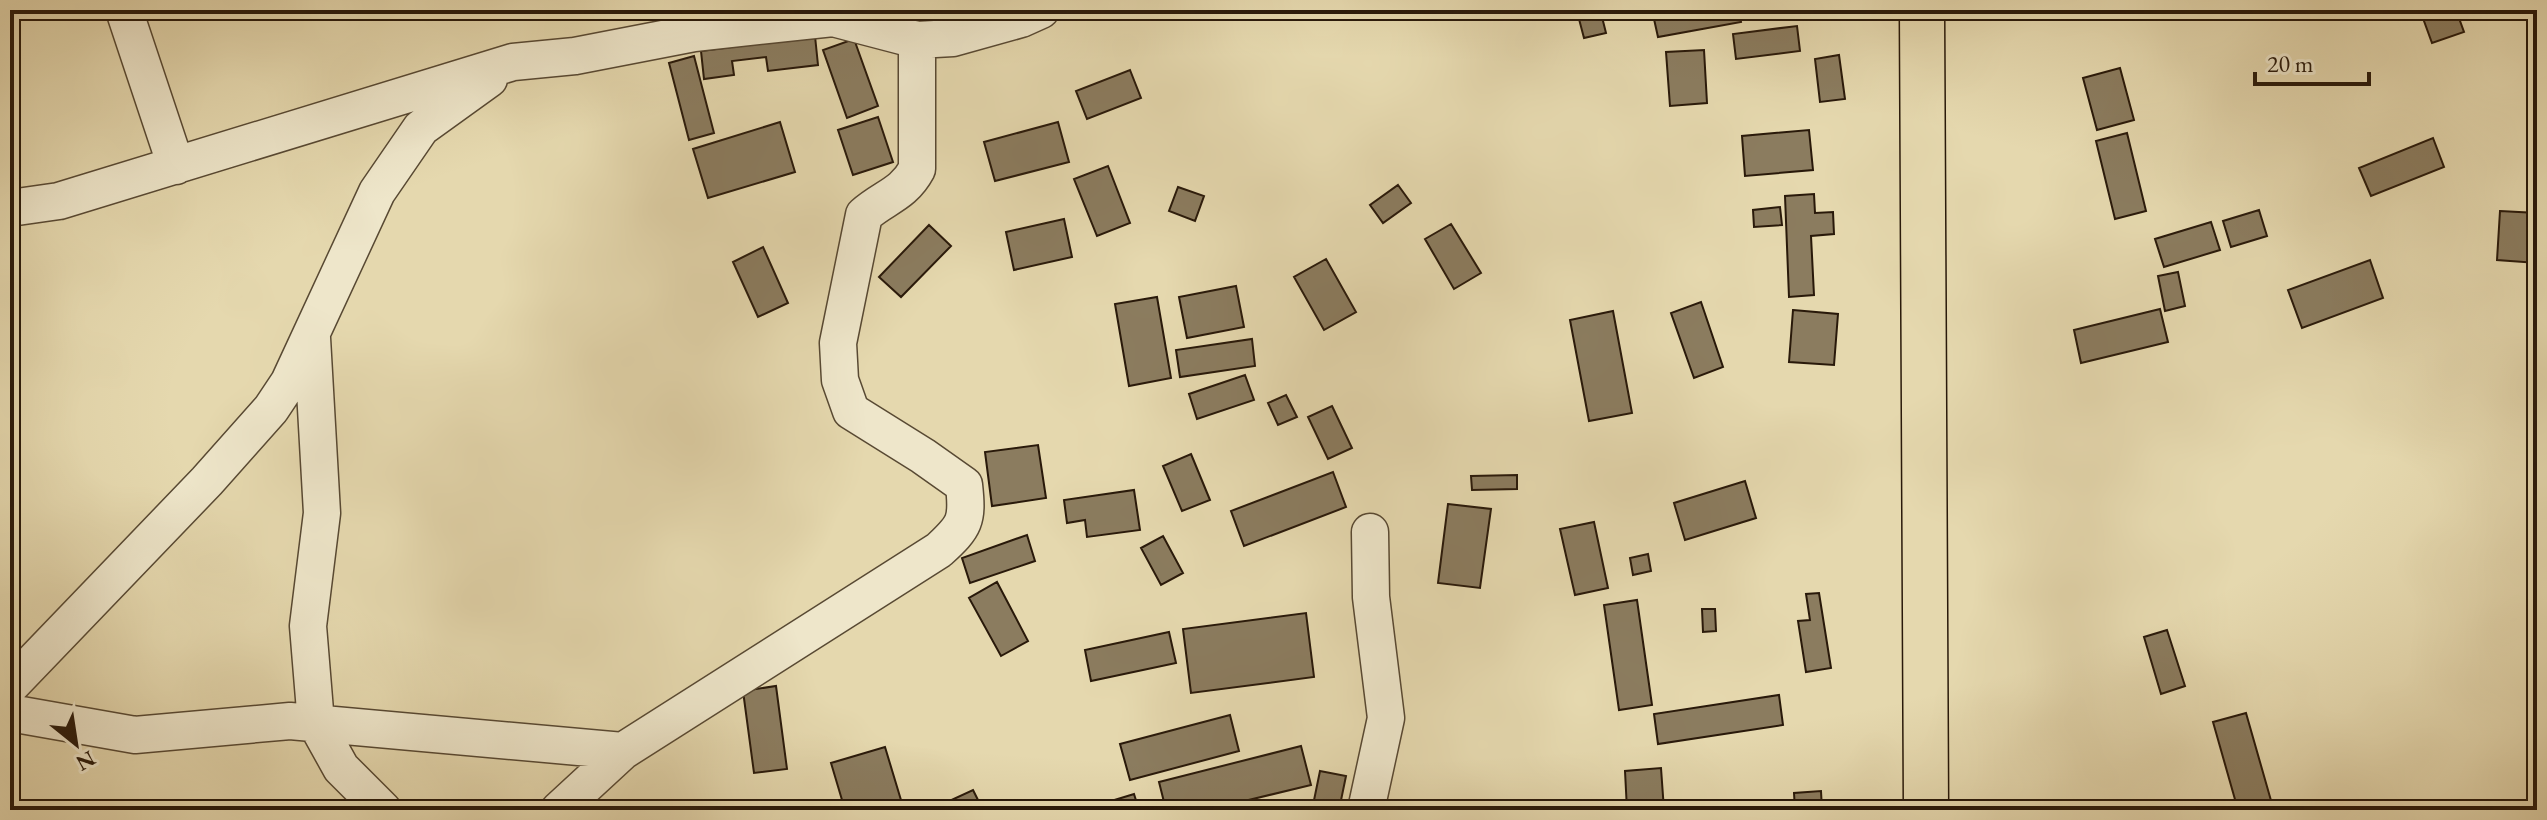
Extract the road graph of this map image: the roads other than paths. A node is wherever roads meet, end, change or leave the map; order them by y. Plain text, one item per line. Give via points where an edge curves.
1 (124, 10) edge
2 (1041, 10) edge
3 (1922, 10) edge
4 (917, 40) junction
5 (513, 62) junction
6 (176, 166) junction
7 (10, 208) edge
8 (312, 333) junction
9 (1370, 532) dead end
10 (10, 686) edge
11 (10, 713) edge
12 (316, 723) junction
13 (623, 751) junction
14 (383, 810) edge
15 (559, 810) edge
16 (1366, 810) edge
17 (1926, 810) edge

1 - 6 street
2 - 4 street via 953,38
3 - 17 main road
4 - 5 street via 833,18 694,33
4 - 13 street via 917,169 908,185 864,215 838,343 840,380 851,411 964,485 961,530 939,550
5 - 6 street
5 - 8 street via 421,128 377,192
6 - 7 street via 59,201
8 - 10 street via 271,409
8 - 12 street via 322,513 308,626
9 - 16 street via 1371,597 1386,718
11 - 12 street via 135,735
12 - 13 street
12 - 14 street via 341,768
13 - 15 street

